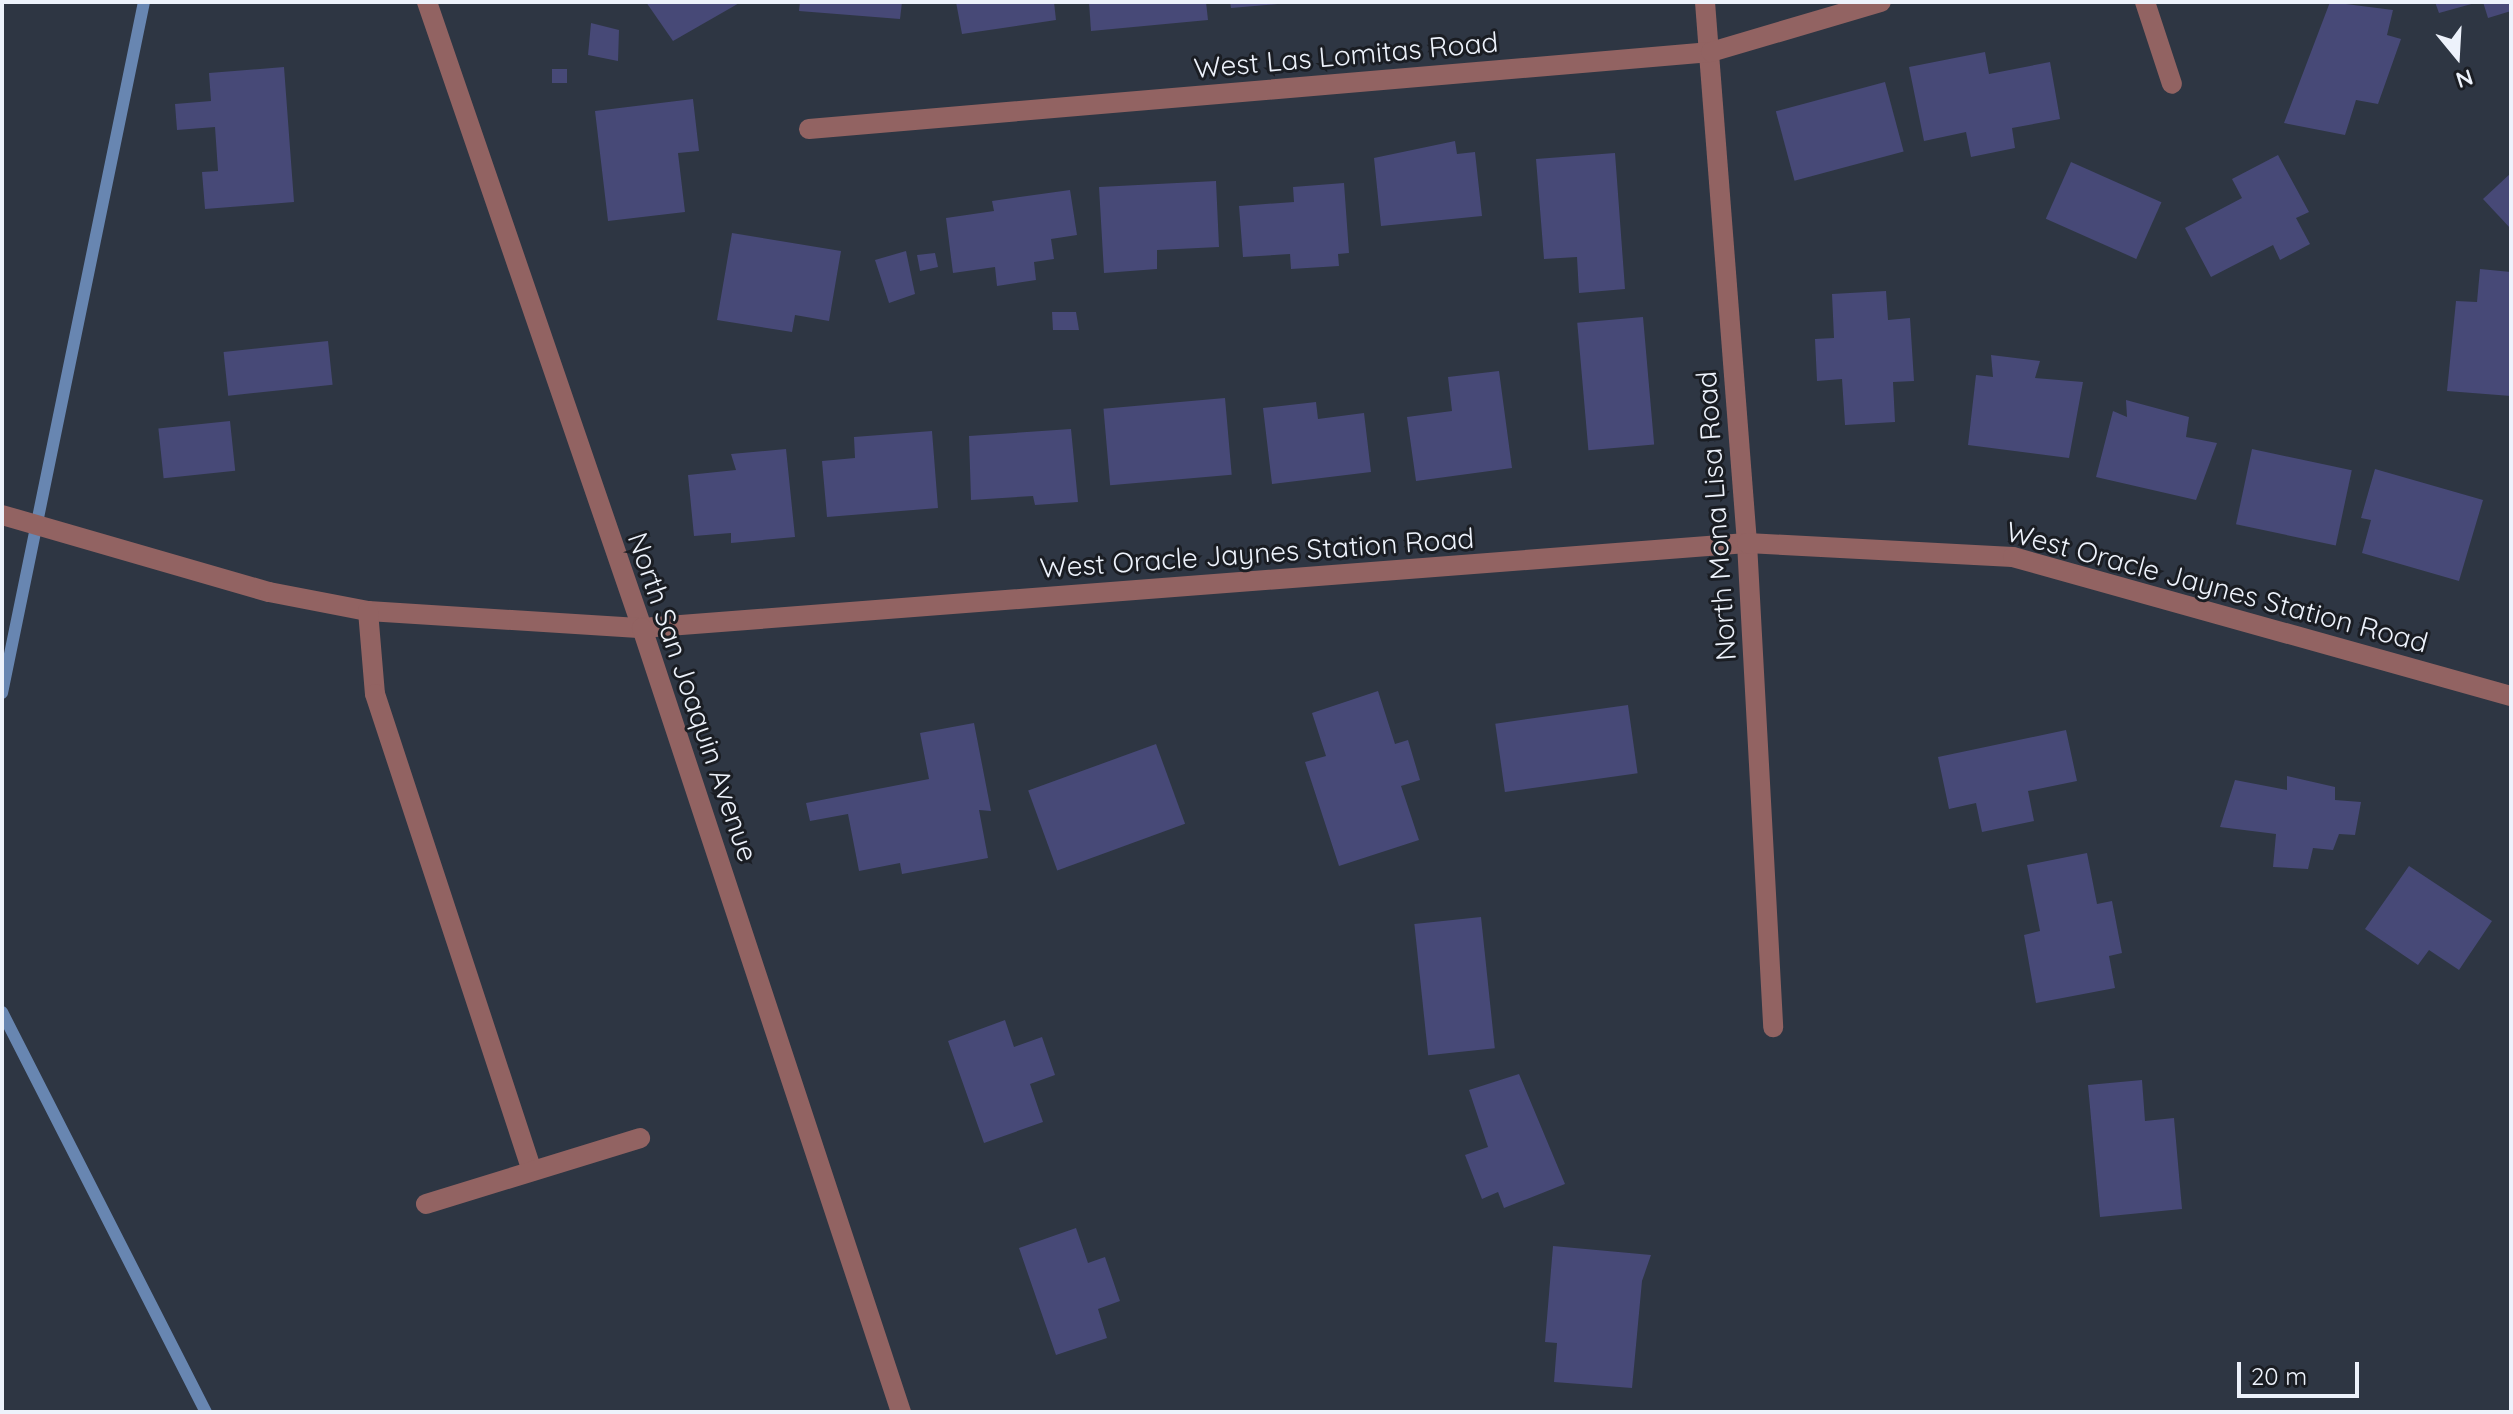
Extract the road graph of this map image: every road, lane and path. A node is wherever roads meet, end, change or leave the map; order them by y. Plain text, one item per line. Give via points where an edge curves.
1 (427, 2) edge
2 (1705, 2) edge
3 (1881, 2) edge
4 (2145, 2) edge
5 (1711, 52) junction
6 (2172, 84) dead end
7 (809, 129) dead end
8 (2, 515) edge
9 (1747, 543) junction
10 (368, 611) junction
11 (642, 628) junction
12 (2511, 696) edge
13 (1773, 1027) dead end
14 (640, 1138) dead end
15 (532, 1171) junction
16 (426, 1204) dead end
17 (901, 1412) edge

1 - 11 street, North San Joaquin Avenue
2 - 5 street, North Mona Lisa Road
3 - 5 street, West Las Lomitas Road
4 - 6 street
5 - 7 street, West Las Lomitas Road
5 - 9 street, North Mona Lisa Road
8 - 10 street, West Oracle Jaynes Station Road via 269,592
9 - 11 street, West Oracle Jaynes Station Road
9 - 12 street, West Oracle Jaynes Station Road via 2013,557
9 - 13 street, North Mona Lisa Road
10 - 11 street, West Oracle Jaynes Station Road
10 - 15 street via 375,694
11 - 17 street, North San Joaquin Avenue
14 - 15 street
15 - 16 street

